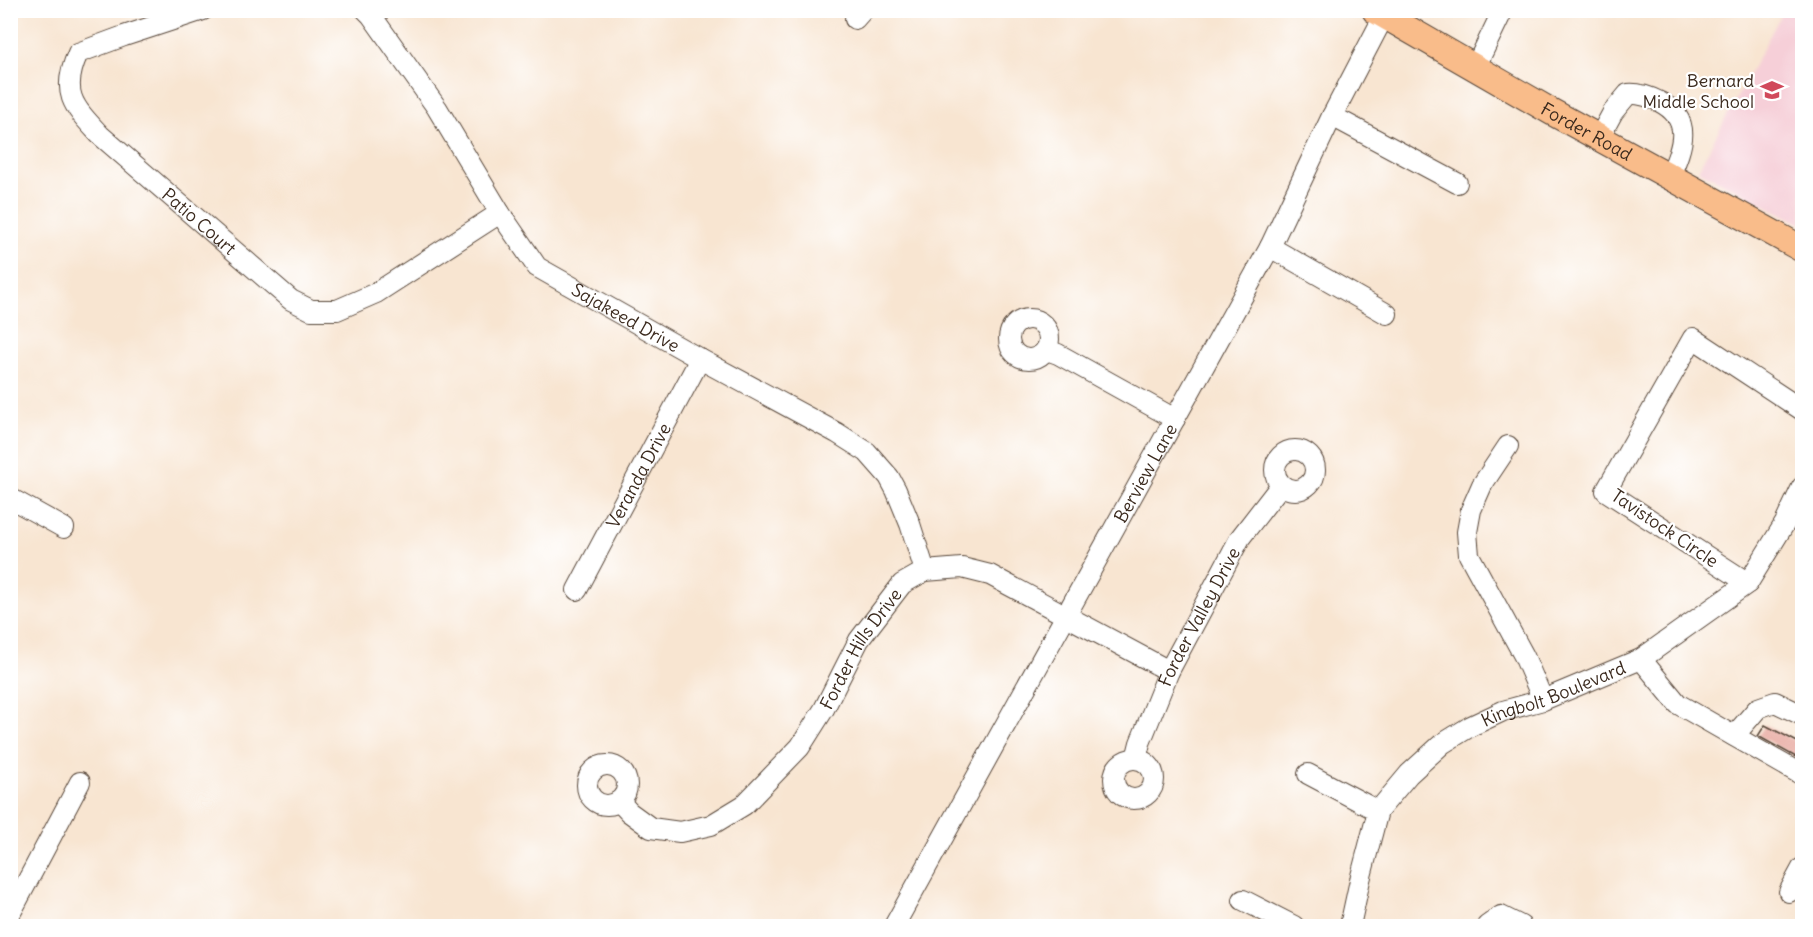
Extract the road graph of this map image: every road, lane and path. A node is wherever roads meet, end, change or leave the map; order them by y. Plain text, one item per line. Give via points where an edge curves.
1 (203, 10) edge
2 (366, 10) edge
3 (1503, 10) edge
4 (1380, 13) edge
5 (1475, 68) junction
6 (1332, 116) junction
7 (1599, 138) junction
8 (1670, 176) junction
9 (1457, 183) dead end
10 (500, 213) junction
11 (1270, 247) junction
12 (1803, 249) edge
13 (1387, 314) dead end
14 (1047, 350) dead end
15 (700, 359) junction
16 (1803, 410) edge
17 (1175, 419) junction
18 (1508, 446) dead end
19 (1281, 485) dead end
20 (1803, 486) edge
21 (10, 498) edge
22 (64, 528) dead end
23 (925, 571) junction
24 (1748, 583) junction
25 (577, 590) dead end
26 (1067, 616) junction
27 (1641, 659) junction
28 (1169, 671) junction
29 (1543, 700) junction
30 (1803, 716) edge
31 (1734, 736) junction
32 (1136, 759) dead end
33 (1308, 774) dead end
34 (1803, 775) edge
35 (80, 782) dead end
36 (619, 801) dead end
37 (1378, 811) junction
38 (1803, 868) edge
39 (1789, 892) dead end
40 (1243, 900) dead end
41 (10, 914) edge
42 (894, 927) edge
43 (1294, 927) edge
44 (1350, 927) edge
45 (1487, 927) edge
46 (1521, 927) edge

1 - 10 street, Patio Court via 78,53 68,83 72,101 100,135 291,300 311,310 337,310 376,293
2 - 10 street, Sajakeed Drive via 437,108
3 - 5 street
4 - 5 main road, Forder Road
4 - 6 street, Berview Lane
5 - 7 main road, Forder Road
6 - 9 street
6 - 11 street, Berview Lane
7 - 8 main road, Forder Road
7 - 8 street via 1628,94 1662,103 1677,116 1682,135
8 - 12 main road, Forder Road
10 - 15 street, Sajakeed Drive via 537,267
11 - 13 street
11 - 17 street, Berview Lane
14 - 17 street
15 - 23 street, Sajakeed Drive via 867,452 896,490
15 - 25 street, Veranda Drive
16 - 24 street, Tavistock Circle via 1693,338 1606,491
17 - 26 street, Berview Lane
18 - 29 street via 1471,510 1467,532 1469,555 1524,656
19 - 28 street, Forder Valley Drive via 1240,538
20 - 24 street, Kingbolt Boulevard
21 - 22 street
23 - 26 street, Forder Hills Drive via 962,568 990,574
23 - 36 street, Forder Hills Drive via 902,584 859,640 800,747 744,805 711,825 680,832 651,828
24 - 27 street, Kingbolt Boulevard
26 - 28 street, Forder Hills Drive
26 - 42 street, Berview Lane
27 - 29 street, Kingbolt Boulevard
27 - 31 street via 1678,704
28 - 32 street, Forder Valley Drive
29 - 37 street, Kingbolt Boulevard via 1503,711 1442,744 1409,774
30 - 31 street via 1775,702 1758,708
31 - 34 street
33 - 37 street
35 - 41 street
37 - 44 street, Kingbolt Boulevard
38 - 39 street
40 - 43 street
45 - 46 street via 1501,916

